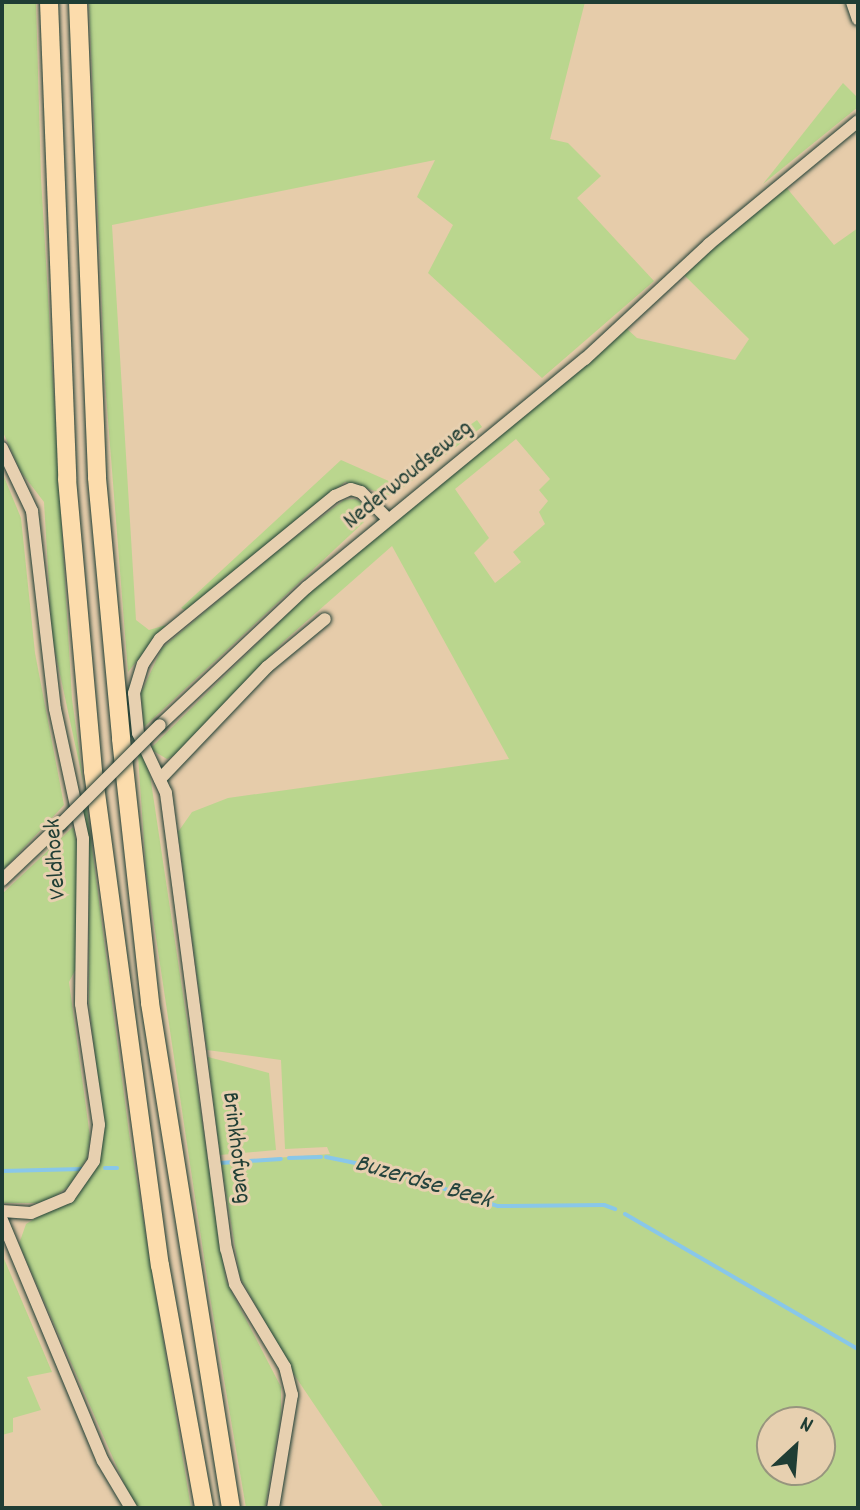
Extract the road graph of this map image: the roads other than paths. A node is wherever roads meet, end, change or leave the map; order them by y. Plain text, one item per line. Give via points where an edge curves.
1 (49, 2) edge
2 (78, 2) edge
3 (852, 2) edge
4 (858, 19) edge
5 (858, 121) edge
6 (2, 448) edge
7 (388, 519) junction
8 (325, 619) dead end
9 (160, 779) junction
10 (2, 880) edge
11 (2, 1211) edge
12 (2, 1220) edge
13 (131, 1508) edge
14 (204, 1508) edge
15 (231, 1508) edge
16 (273, 1508) edge

1 - 14 highway via 67,479 93,771 160,1265
2 - 15 highway via 97,478 121,739 150,1003
3 - 4 street
5 - 7 street, Nederwoudseweg via 709,244 585,359
6 - 11 street, Veldhoek via 32,511 55,709 83,839 81,1004 99,1125 94,1161 69,1197 31,1213
7 - 9 street, Brinkhofweg via 361,492 342,491 151,649 138,678 134,709 138,733
7 - 10 street, Nederwoudseweg, bridge via 256,632
8 - 9 street via 267,667
9 - 16 street, Brinkhofweg via 169,809 226,1249 235,1284 285,1367 292,1395
12 - 13 street via 103,1461

